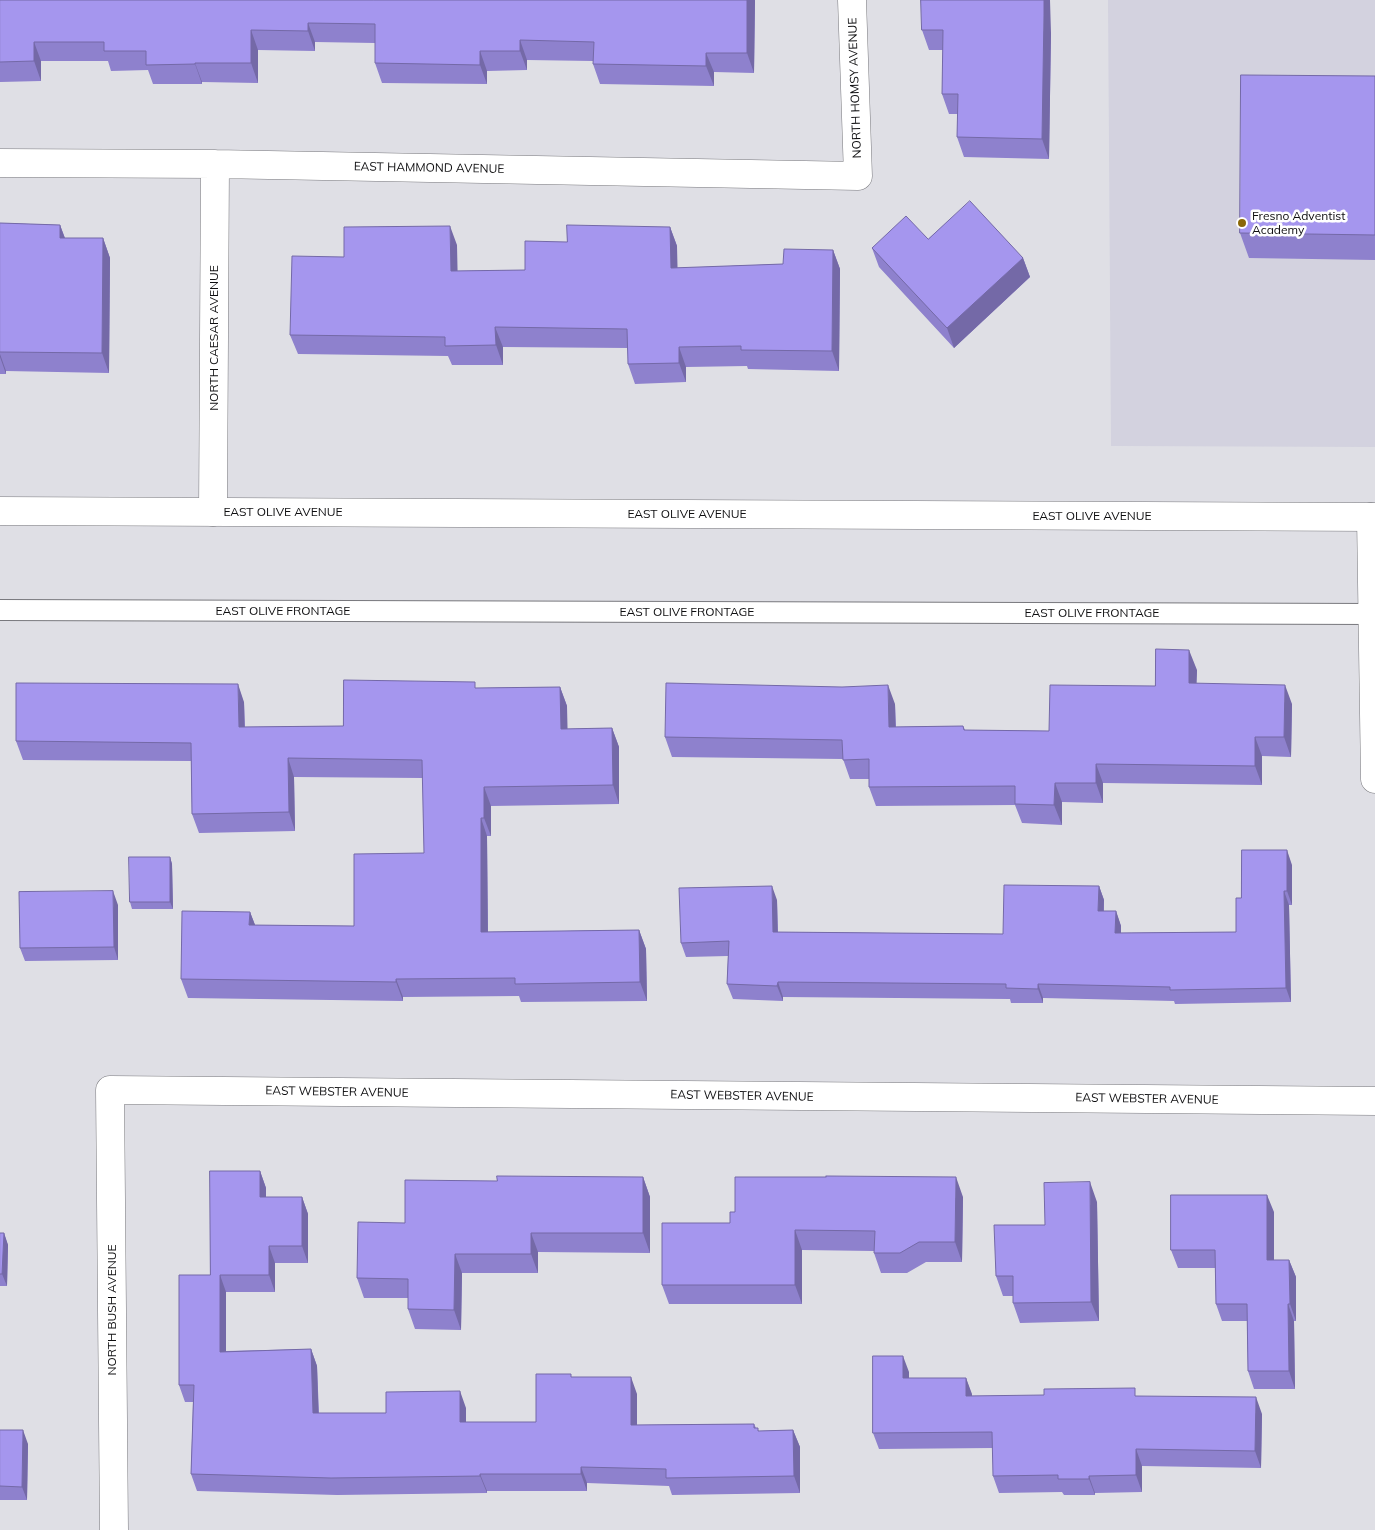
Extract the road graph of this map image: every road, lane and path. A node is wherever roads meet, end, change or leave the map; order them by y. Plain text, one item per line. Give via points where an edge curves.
1 (852, 0) edge
2 (0, 163) edge
3 (215, 164) junction
4 (858, 176) joint
5 (0, 510) edge
6 (213, 512) junction
7 (1373, 518) edge
8 (0, 610) edge
9 (1374, 614) edge
10 (1375, 779) edge
11 (110, 1090) joint
12 (1375, 1101) edge
13 (114, 1530) edge

1 - 4 street, NORTH HOMSY AVENUE
2 - 3 street, EAST HAMMOND AVENUE
3 - 4 street, EAST HAMMOND AVENUE
3 - 6 street, NORTH CAESAR AVENUE
5 - 6 street, EAST OLIVE AVENUE
6 - 7 street, EAST OLIVE AVENUE
7 - 9 street
8 - 9 lane, EAST OLIVE FRONTAGE
9 - 10 street
11 - 12 street, EAST WEBSTER AVENUE
11 - 13 street, NORTH BUSH AVENUE

